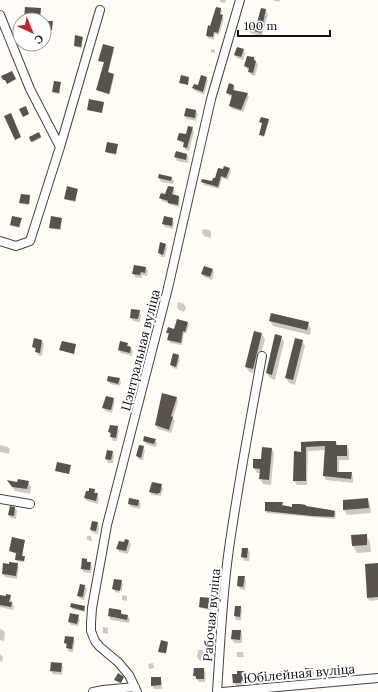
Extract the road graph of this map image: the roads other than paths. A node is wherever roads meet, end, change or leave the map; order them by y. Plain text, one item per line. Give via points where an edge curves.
1 (240, 0) edge
2 (100, 10) dead end
3 (0, 15) edge
4 (60, 147) junction
5 (0, 241) edge
6 (262, 356) dead end
7 (0, 499) edge
8 (30, 504) dead end
9 (378, 678) edge
10 (136, 690) edge
11 (93, 692) edge
12 (217, 692) edge
13 (222, 692) edge

1 - 10 street, Цэнтральная вуліца via 211,99 168,288 111,509 92,608 90,623 95,641 126,670
2 - 4 street
3 - 4 street via 35,99
4 - 5 street via 30,241 16,246
6 - 12 street, Рабочая вуліца via 230,540
7 - 8 street
9 - 13 street, Юбілейная вуліца
10 - 11 street

